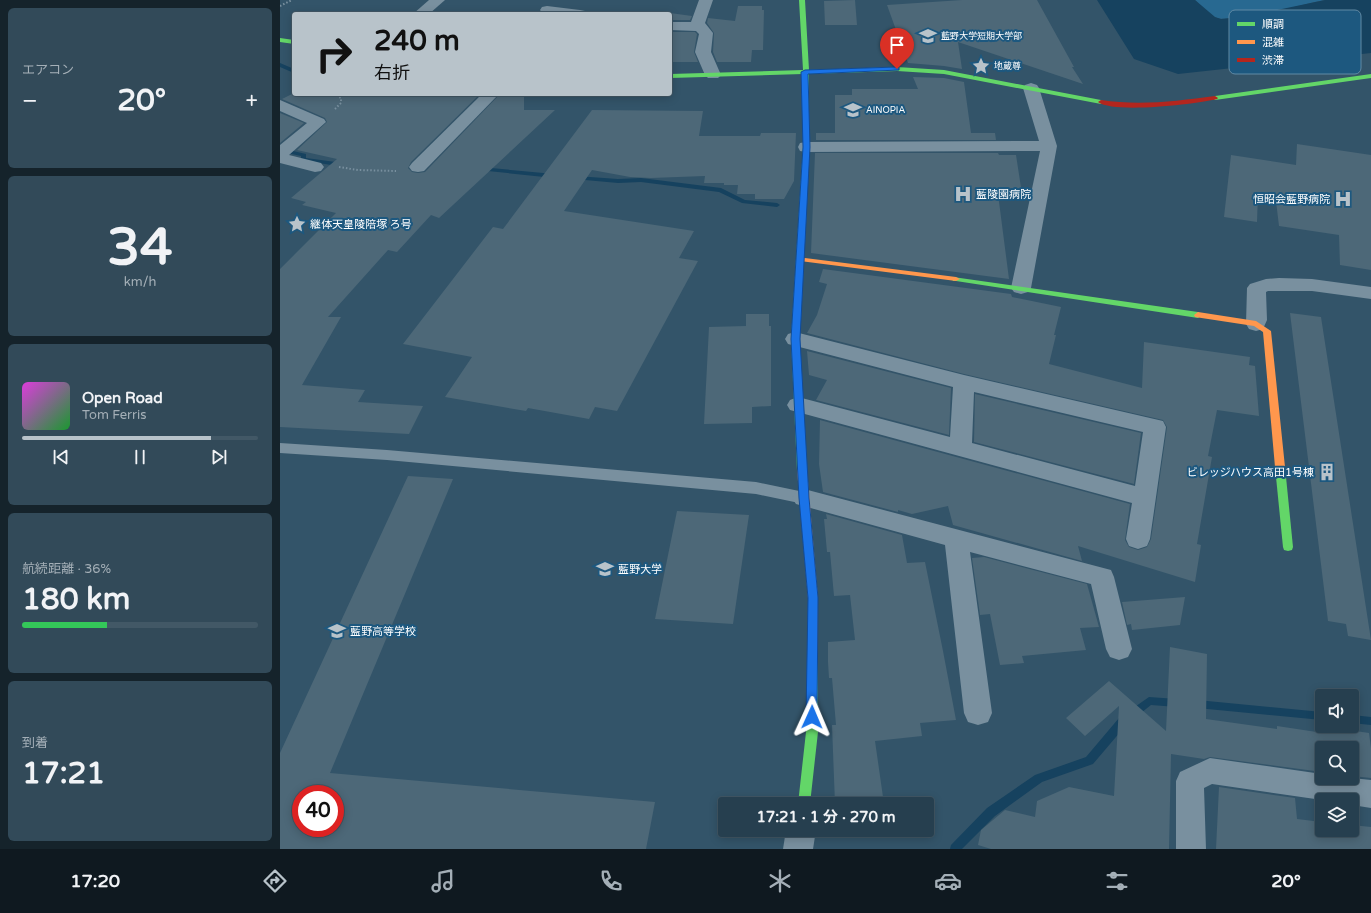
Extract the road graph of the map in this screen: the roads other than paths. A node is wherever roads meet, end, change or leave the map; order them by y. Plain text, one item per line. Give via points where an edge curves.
1 (438, 0) edge
2 (575, 0) edge
3 (706, 0) edge
4 (802, 0) edge
5 (548, 10) dead end
6 (423, 12) edge
7 (566, 12) joint
8 (672, 26) edge
9 (702, 27) junction
10 (280, 40) edge
11 (292, 42) edge
12 (805, 72) junction
13 (672, 76) edge
14 (712, 76) junction
15 (1371, 76) edge
16 (1031, 88) junction
17 (489, 96) edge
18 (280, 106) edge
19 (1049, 146) junction
20 (806, 147) junction
21 (280, 154) edge
22 (280, 158) edge
23 (419, 166) road end
24 (315, 167) road end
25 (800, 259) junction
26 (1021, 288) junction
27 (1371, 292) edge
28 (1256, 324) junction
29 (795, 339) junction
30 (964, 382) junction
31 (798, 405) junction
32 (280, 448) edge
33 (960, 448) junction
34 (804, 498) junction
35 (1145, 498) junction
36 (956, 538) junction
37 (1138, 539) dead end
38 (1288, 547) dead end
39 (1119, 649) dead end
40 (978, 713) dead end
41 (1371, 794) edge
42 (805, 797) edge
43 (800, 837) edge
44 (798, 849) edge
45 (1191, 849) edge

1 - 6 street
2 - 7 street
3 - 9 street via 698,24
4 - 12 street
5 - 7 street
8 - 9 street
9 - 14 street via 706,33 703,52
10 - 11 street
12 - 14 street
12 - 16 street via 923,70
12 - 20 street
13 - 14 street
15 - 16 street via 1154,106 1121,106
16 - 19 street
17 - 23 street
18 - 21 street via 318,122
19 - 20 street
19 - 26 street
20 - 25 street
22 - 24 street
25 - 26 street
25 - 29 street
26 - 28 street
27 - 28 street via 1286,283 1264,284 1257,288 1255,296 1258,318
28 - 38 street via 1267,331
29 - 30 street
29 - 31 street
30 - 33 street
30 - 35 street via 1156,427
31 - 33 street
31 - 34 street
32 - 34 lane via 756,488
33 - 35 street
34 - 36 street
34 - 42 street via 813,598 812,732
35 - 37 street
36 - 39 street via 1102,577
36 - 40 street
41 - 45 street via 1210,770 1190,781
43 - 44 street

